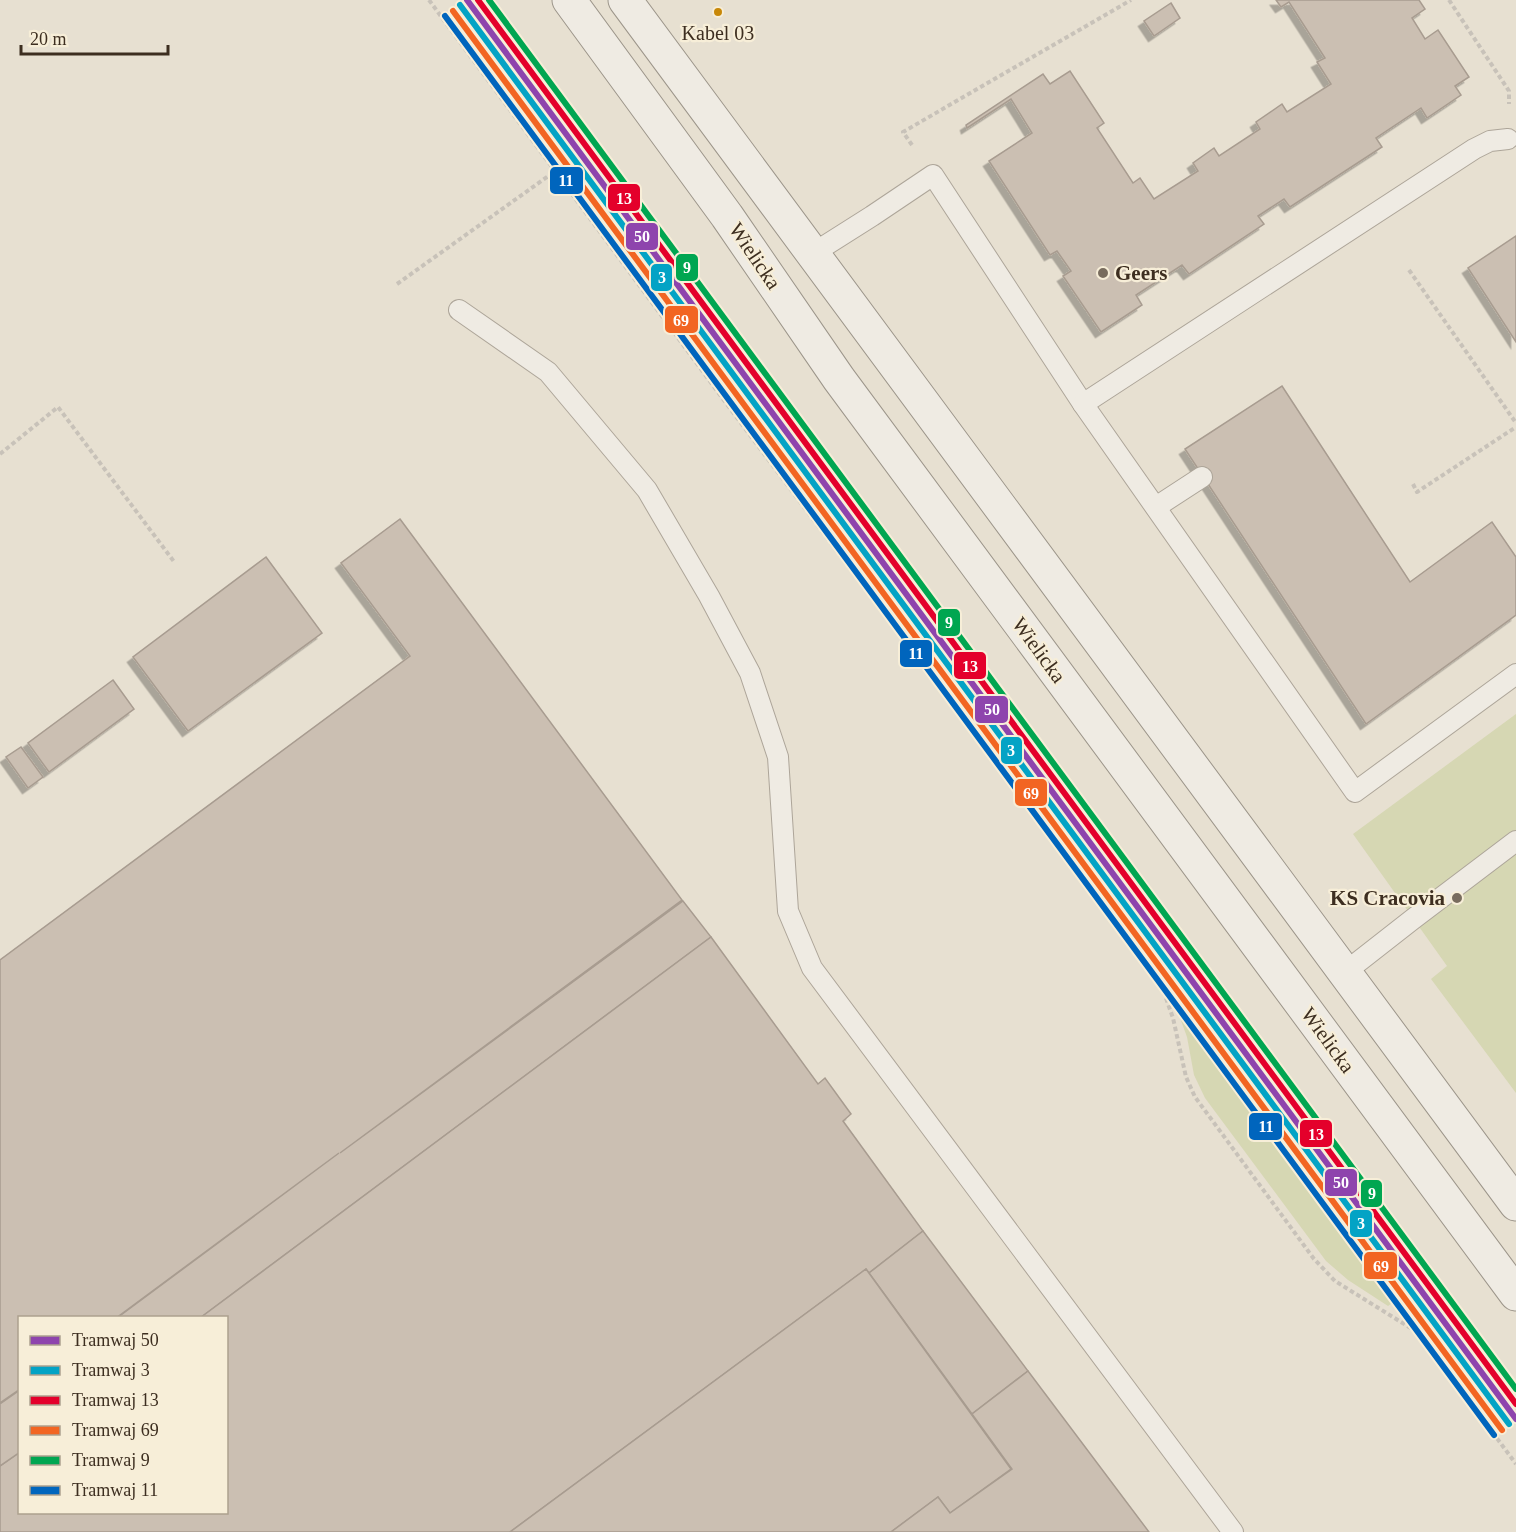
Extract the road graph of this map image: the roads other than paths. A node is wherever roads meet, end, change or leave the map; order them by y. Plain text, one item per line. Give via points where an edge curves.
1 (569, 0) edge
2 (625, 0) edge
3 (1508, 139) road end
4 (812, 254) junction
5 (459, 310) dead end
6 (1083, 404) junction
7 (1202, 477) dead end
8 (1156, 507) junction
9 (1516, 674) edge
10 (1516, 841) edge
11 (1344, 973) junction
12 (1516, 1204) edge
13 (1516, 1294) edge
14 (1233, 1532) edge

1 - 13 main road, Wielicka via 727,216 838,379
2 - 4 main road
3 - 6 lane via 1490,141 1474,149
4 - 6 lane via 933,176
4 - 11 main road
5 - 14 lane via 548,372 646,490 750,673 778,757 788,911 812,968
6 - 8 lane
7 - 8 lane
8 - 9 lane via 1355,792
10 - 11 lane
11 - 12 main road

